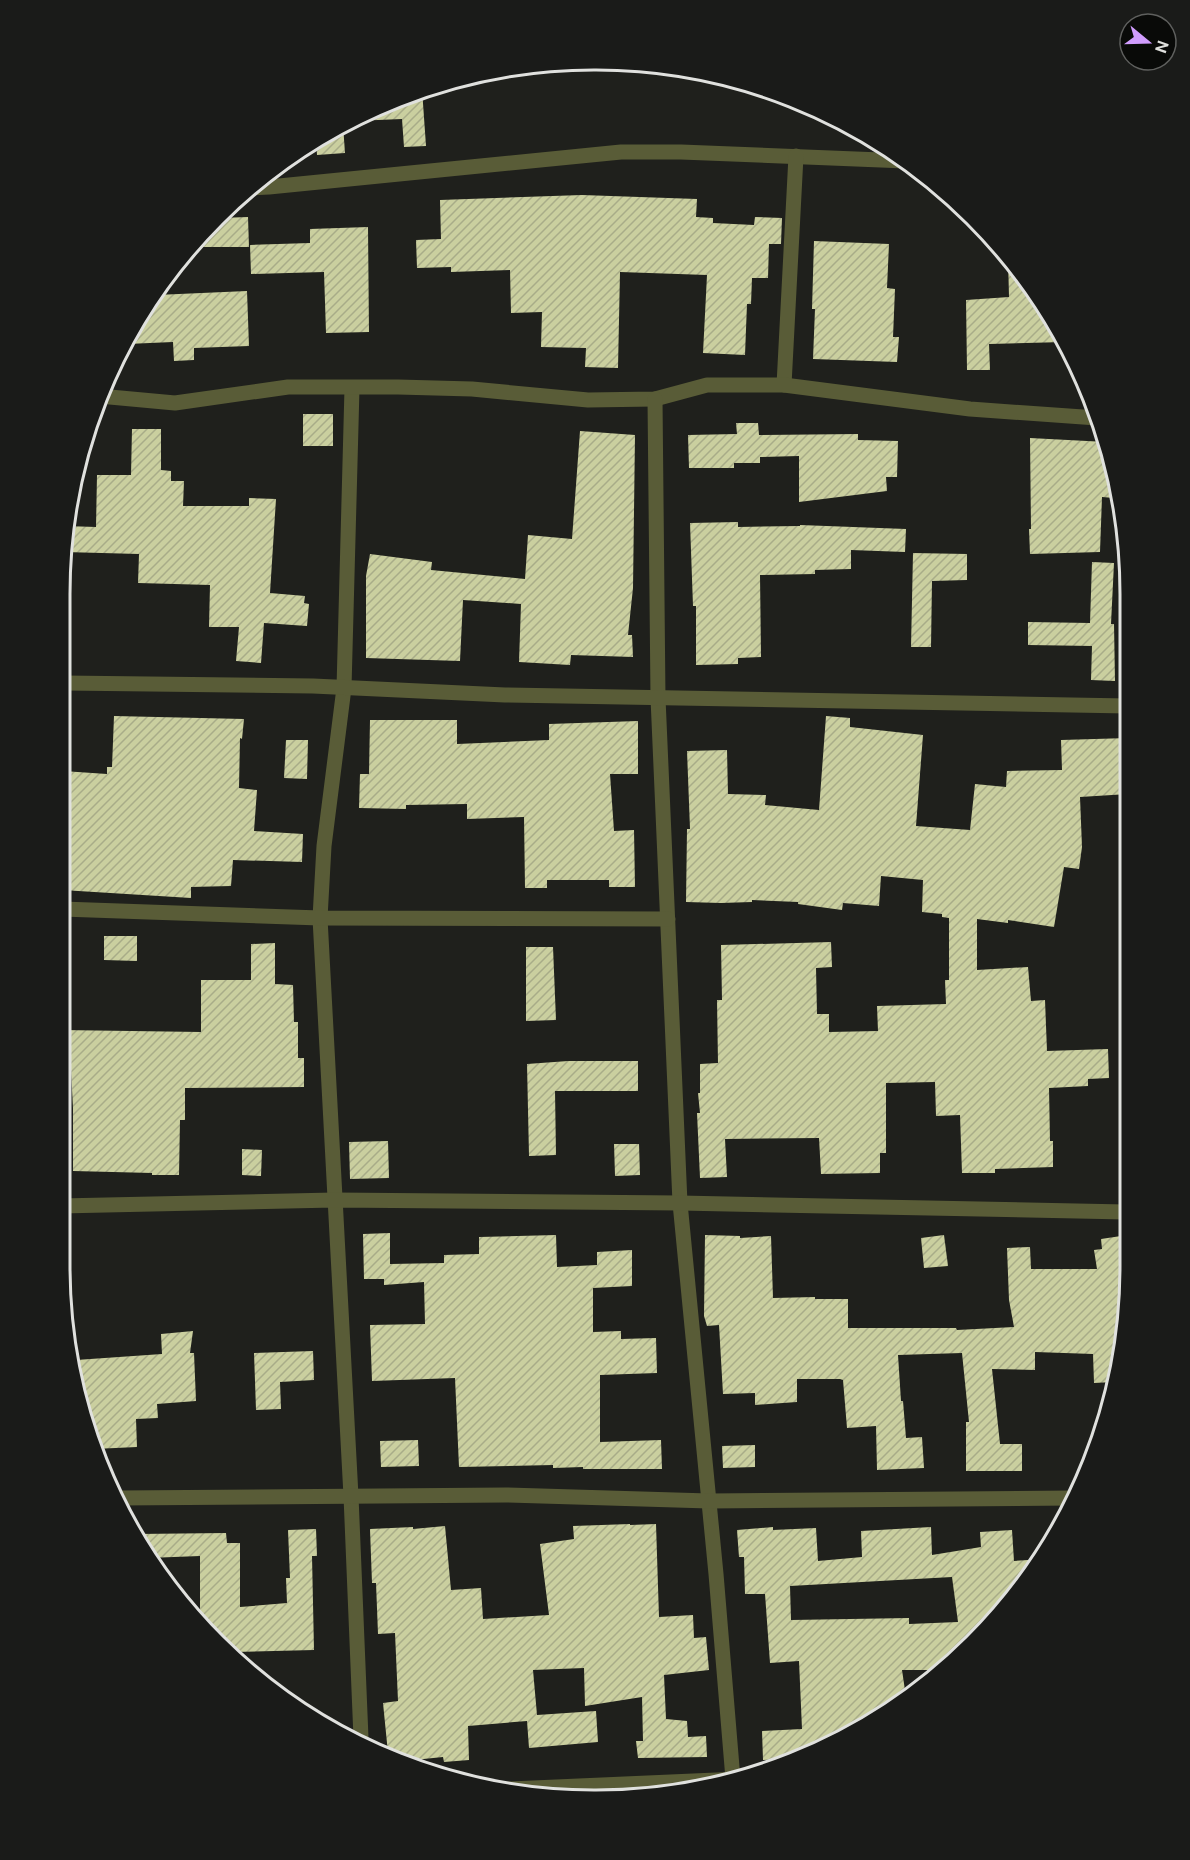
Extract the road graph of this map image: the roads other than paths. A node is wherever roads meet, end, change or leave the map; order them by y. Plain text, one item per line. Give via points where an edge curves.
1 (796, 156) junction
2 (888, 160) edge
3 (265, 188) edge
4 (784, 385) junction
5 (352, 388) junction
6 (109, 397) edge
7 (655, 399) junction
8 (1089, 417) edge
9 (70, 683) edge
10 (344, 688) junction
11 (658, 698) junction
12 (1120, 706) edge
13 (70, 909) edge
14 (320, 918) junction
15 (668, 919) junction
16 (334, 1200) junction
17 (680, 1203) junction
18 (70, 1206) edge
19 (1120, 1212) edge
20 (351, 1496) junction
21 (126, 1498) edge
22 (1064, 1498) edge
23 (709, 1501) junction
24 (361, 1734) edge
25 (735, 1771) edge
26 (684, 1781) edge
27 (552, 1787) edge

1 - 2 street
1 - 3 street via 621,152
1 - 4 street
4 - 7 street via 707,385
4 - 8 street via 970,408
5 - 6 street via 288,387 175,404
5 - 7 street via 472,389 588,400
5 - 10 street
7 - 11 street
9 - 10 street
10 - 11 street
10 - 14 street via 324,846
11 - 12 street
11 - 15 street
13 - 14 street
14 - 15 street
14 - 16 street
15 - 17 street
16 - 17 street
16 - 18 street
16 - 20 street
17 - 19 street
17 - 23 street
20 - 21 street
20 - 23 street via 506,1495
20 - 24 street
22 - 23 street
23 - 25 street
26 - 27 street

